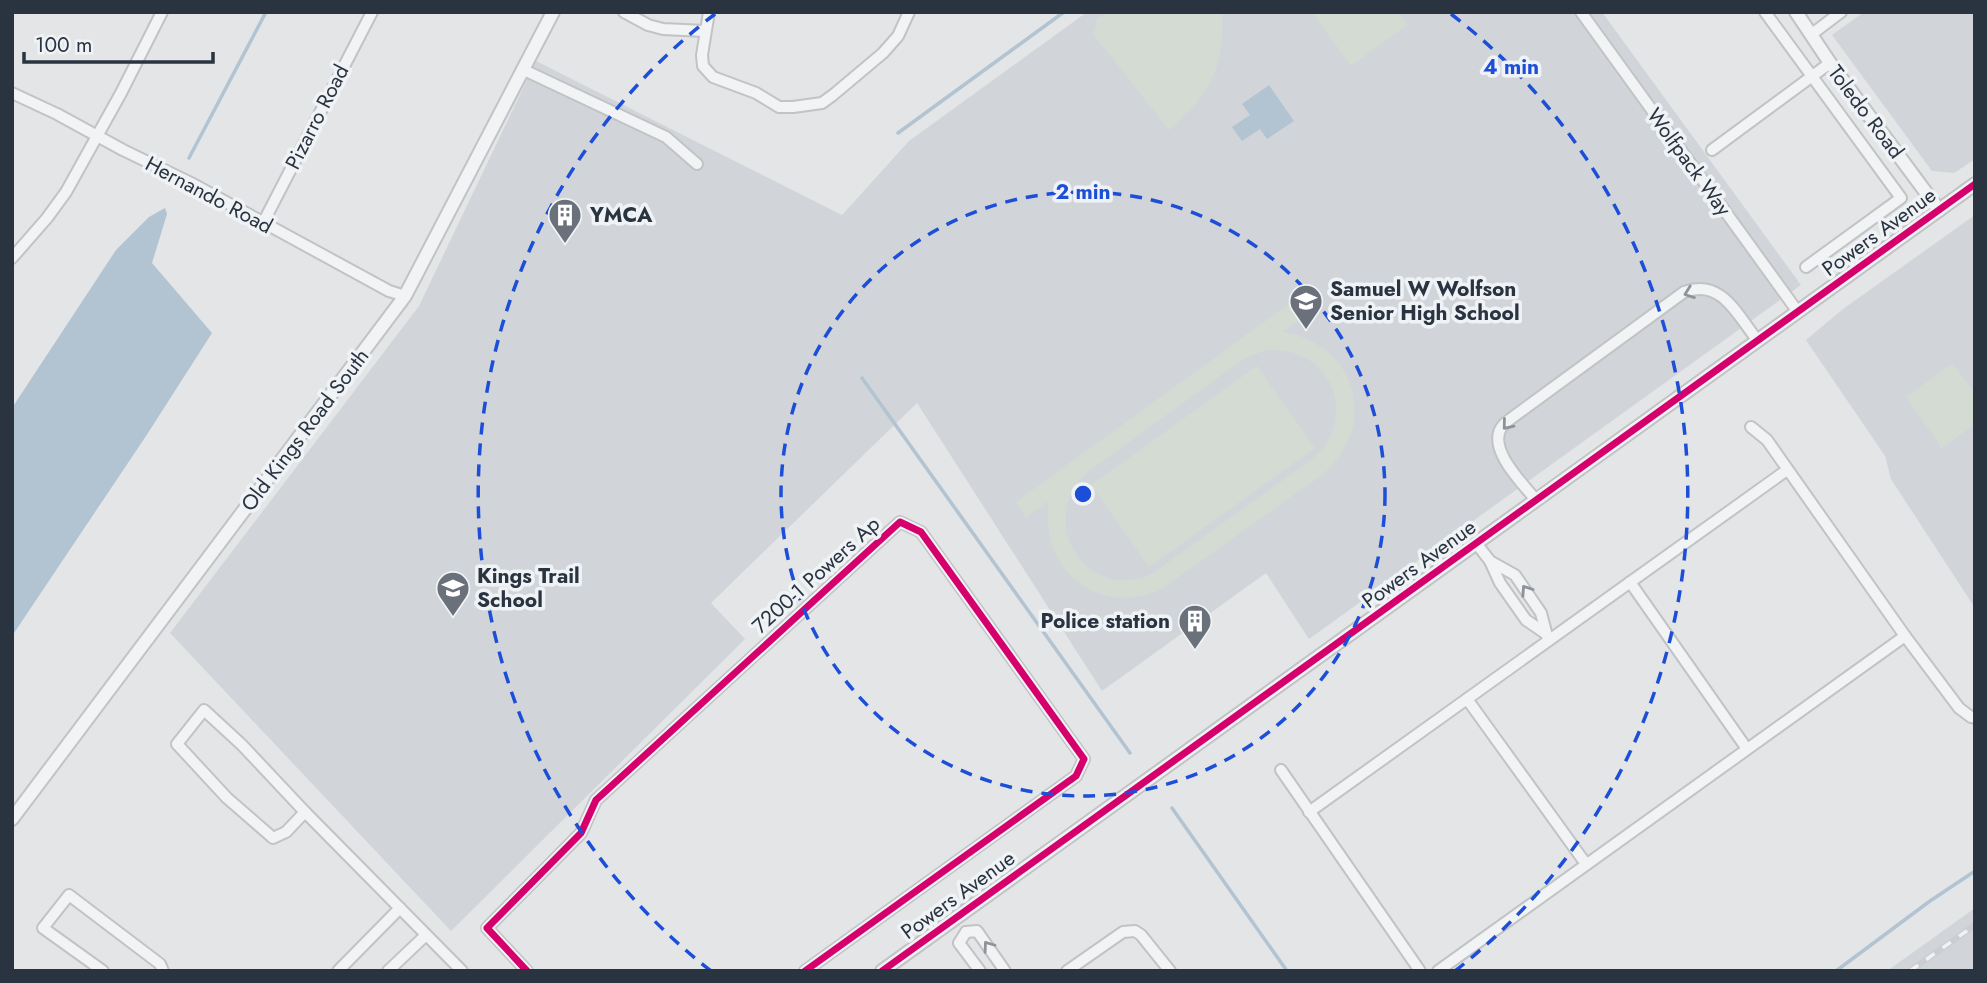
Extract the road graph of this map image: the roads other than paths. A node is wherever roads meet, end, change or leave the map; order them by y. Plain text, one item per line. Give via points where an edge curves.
1 (162, 12) edge
2 (372, 12) edge
3 (553, 12) edge
4 (624, 12) edge
5 (709, 12) edge
6 (909, 12) edge
7 (1581, 12) edge
8 (1765, 12) edge
9 (1797, 12) edge
10 (1834, 14) edge
11 (705, 31) junction
12 (1812, 34) junction
13 (1830, 63) junction
14 (524, 70) junction
15 (1813, 77) junction
16 (12, 93) edge
17 (97, 136) junction
18 (1712, 150) dead end
19 (696, 164) dead end
20 (1975, 184) edge
21 (1939, 209) junction
22 (263, 223) junction
23 (12, 258) edge
24 (1806, 267) dead end
25 (405, 296) junction
26 (1798, 312) junction
27 (1758, 341) junction
28 (1751, 427) dead end
29 (1787, 470) junction
30 (1536, 500) junction
31 (1476, 543) junction
32 (1490, 561) junction
33 (1630, 582) junction
34 (1548, 636) junction
35 (1905, 636) junction
36 (1467, 699) junction
37 (1975, 718) edge
38 (1747, 749) junction
39 (1281, 770) dead end
40 (305, 812) junction
41 (1309, 813) junction
42 (12, 819) edge
43 (1586, 864) junction
44 (400, 908) junction
45 (956, 918) junction
46 (965, 932) junction
47 (426, 934) junction
48 (103, 971) edge
49 (163, 971) edge
50 (338, 971) edge
51 (388, 971) edge
52 (462, 971) edge
53 (527, 971) edge
54 (805, 971) edge
55 (882, 971) edge
56 (980, 971) edge
57 (1005, 971) edge
58 (1067, 971) edge
59 (1170, 971) edge
60 (1420, 971) edge
61 (1438, 971) edge

1 - 17 street
2 - 22 street, Pizarro Road
3 - 14 street, Old Kings Road South
4 - 11 street via 663,29
5 - 11 street
6 - 11 street via 898,36 883,53 833,96 822,103 793,107 779,107 713,77 703,66
7 - 26 street, Wolfpack Way
8 - 15 street
9 - 12 street, Toledo Road
10 - 12 street
12 - 13 street, Toledo Road
13 - 15 street
13 - 21 street, Toledo Road
14 - 19 street via 666,137
14 - 25 street, Old Kings Road South
15 - 18 street
15 - 24 street via 1901,198
16 - 17 street, Hernando Road
17 - 22 street, Hernando Road
17 - 23 street via 66,192
20 - 21 street, Powers Avenue
21 - 26 street, Powers Avenue
22 - 25 street, Hernando Road
25 - 42 street, Old Kings Road South
26 - 27 street, Powers Avenue
27 - 30 street, Powers Avenue
27 -> 30 street via 1720,293 1695,288 1684,292 1501,428 1502,456
28 - 29 street via 1767,440
29 - 33 street
29 - 35 street
30 - 31 street, Powers Avenue
31 - 32 street
31 - 45 street, Powers Avenue
32 - 34 street via 1526,620
34 -> 32 street via 1541,613 1515,575
33 - 34 street
33 - 38 street
34 - 36 street
35 - 37 street via 1959,708
35 - 38 street
36 - 41 street
36 - 43 street
38 - 43 street
39 - 41 street
40 - 40 street via 204,710 177,744 273,838 286,832
40 - 44 street
41 - 60 street
43 - 61 street
44 - 47 street
44 - 50 street
45 - 46 street
45 - 55 street, Powers Avenue
46 - 56 street via 959,943
57 -> 46 street via 976,931
47 - 51 street
47 - 52 street
48 - 49 street via 43,928 69,895 160,964
53 - 54 street, 7200-1 Powers Ap via 487,928 581,833 596,800 900,522 921,533 1084,759 1076,776
58 - 59 street via 1122,932 1135,931

